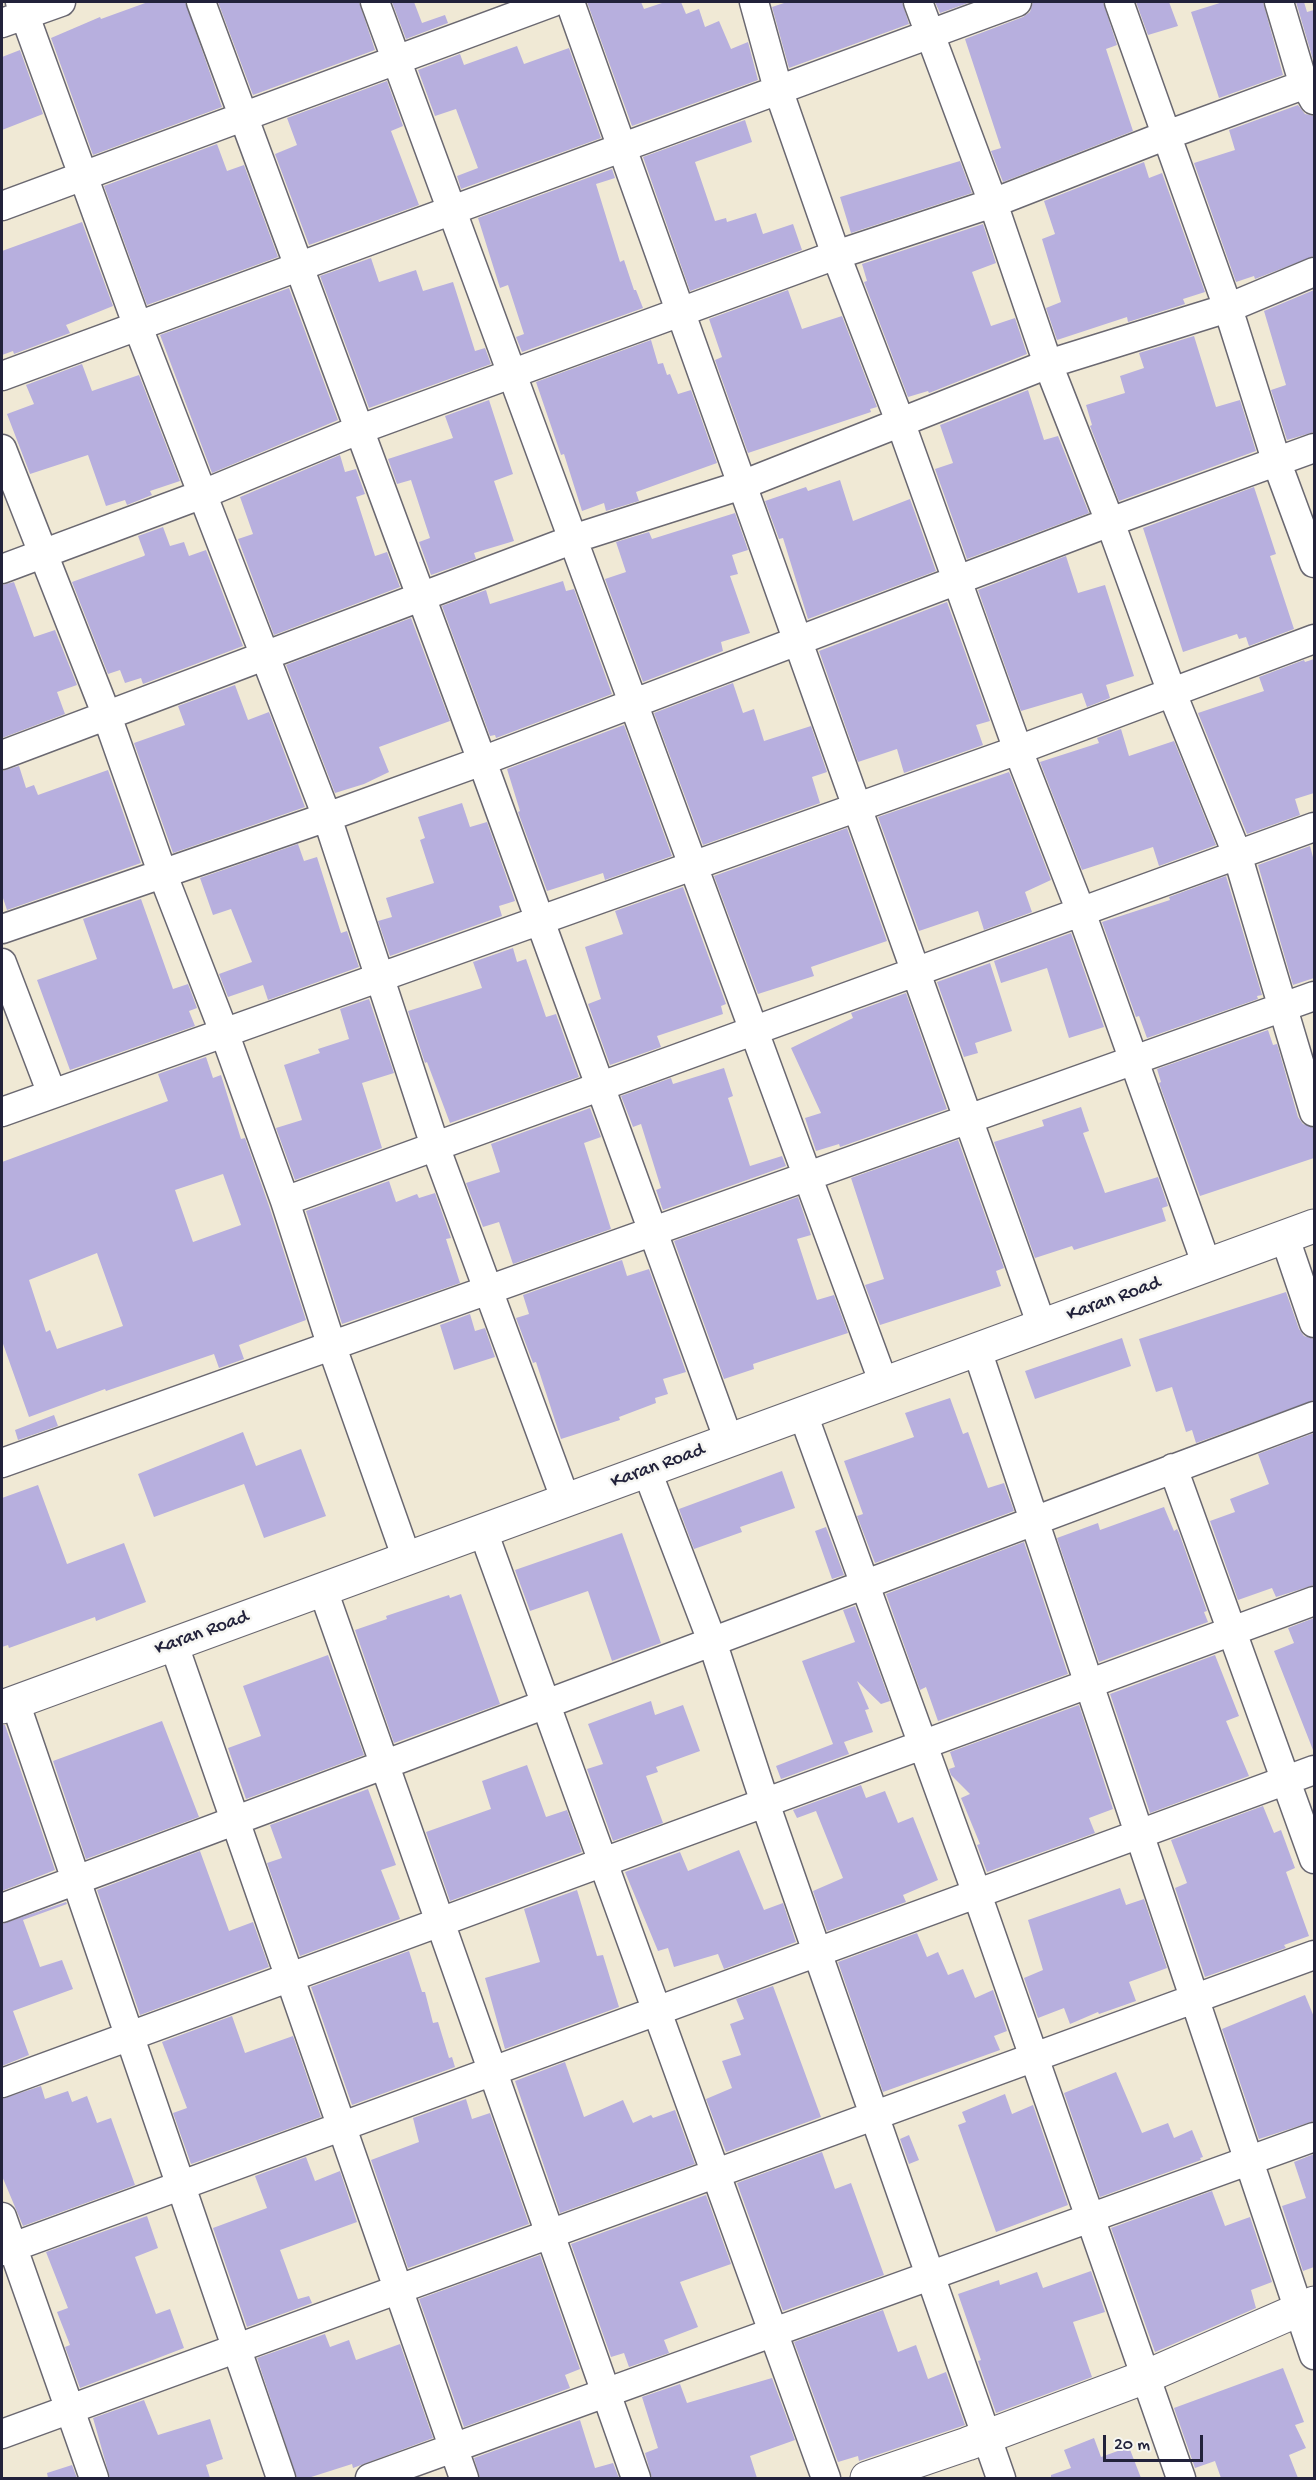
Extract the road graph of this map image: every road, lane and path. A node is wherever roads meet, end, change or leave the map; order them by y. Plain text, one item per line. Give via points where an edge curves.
1 (61, 2) edge
2 (201, 2) edge
3 (375, 2) edge
4 (553, 2) edge
5 (570, 2) edge
6 (754, 2) edge
7 (918, 2) edge
8 (1017, 2) edge
9 (1119, 2) edge
10 (1279, 2) edge
11 (15, 13) edge
12 (930, 33) junction
13 (396, 60) junction
14 (778, 89) junction
15 (1312, 89) edge
16 (243, 117) junction
17 (1167, 135) junction
18 (621, 147) junction
19 (82, 176) junction
20 (993, 203) junction
21 (2, 206) edge
22 (452, 209) junction
23 (836, 255) junction
24 (298, 265) junction
25 (1314, 272) edge
26 (1228, 308) junction
27 (680, 312) junction
28 (138, 327) junction
29 (1048, 364) junction
30 (512, 374) junction
31 (2, 376) edge
32 (901, 424) junction
33 (358, 430) junction
34 (1314, 448) edge
35 (2, 449) edge
36 (1277, 462) junction
37 (742, 485) junction
38 (203, 494) junction
39 (1110, 522) junction
40 (573, 540) junction
41 (43, 554) junction
42 (1314, 563) edge
43 (2, 569) edge
44 (956, 581) junction
45 (420, 598) junction
46 (1314, 639) edge
47 (797, 641) junction
48 (266, 655) junction
49 (1172, 693) junction
50 (635, 703) junction
51 (107, 716) junction
52 (1018, 750) junction
53 (2, 755) edge
54 (482, 761) junction
55 (856, 806) junction
56 (327, 817) junction
57 (1314, 826) edge
58 (1237, 855) junction
59 (693, 864) junction
60 (163, 875) junction
61 (1082, 912) junction
62 (538, 920) junction
63 (2, 929) edge
64 (2, 963) edge
65 (915, 972) junction
66 (377, 976) junction
67 (1314, 996) edge
68 (1282, 1007) junction
69 (754, 1030) junction
70 (224, 1032) junction
71 (1133, 1060) junction
72 (599, 1086) junction
73 (52, 1094) junction
74 (2, 1112) edge
75 (1314, 1113) edge
76 (968, 1119) junction
77 (435, 1146) junction
78 (808, 1176) junction
79 (285, 1200) junction
80 (652, 1232) junction
81 (1300, 1232) edge
82 (1207, 1266) junction
83 (488, 1290) junction
84 (1314, 1323) edge
85 (1042, 1326) junction
86 (332, 1347) junction
87 (977, 1350) junction
88 (884, 1384) junction
89 (803, 1414) junction
90 (1314, 1416) edge
91 (729, 1441) junction
92 (3, 1458) edge
93 (1173, 1468) junction
94 (647, 1471) junction
95 (566, 1501) junction
96 (1034, 1521) junction
97 (483, 1531) junction
98 (407, 1559) junction
99 (864, 1585) junction
100 (323, 1590) junction
101 (1314, 1601) edge
102 (1232, 1631) junction
103 (712, 1641) junction
104 (174, 1645) junction
105 (1089, 1684) junction
106 (545, 1704) junction
107 (8, 1705) edge
108 (922, 1745) junction
109 (385, 1764) junction
110 (1314, 1770) edge
111 (1286, 1781) junction
112 (765, 1803) junction
113 (235, 1820) junction
114 (1140, 1834) junction
115 (1314, 1859) edge
116 (602, 1862) junction
117 (76, 1880) junction
118 (977, 1894) junction
119 (2, 1908) edge
120 (440, 1921) junction
121 (817, 1952) junction
122 (1314, 1955) edge
123 (289, 1977) junction
124 (1194, 1998) junction
125 (656, 2011) junction
126 (129, 2036) junction
127 (1033, 2058) junction
128 (493, 2071) junction
129 (2, 2083) edge
130 (874, 2115) junction
131 (341, 2126) junction
132 (1314, 2137) edge
133 (1249, 2161) junction
134 (714, 2173) junction
135 (181, 2185) junction
136 (2, 2217) edge
137 (1090, 2218) junction
138 (551, 2233) junction
139 (7, 2249) edge
140 (930, 2276) junction
141 (398, 2289) junction
142 (1307, 2306) edge
143 (772, 2333) junction
144 (236, 2348) junction
145 (1314, 2355) edge
146 (1145, 2377) junction
147 (607, 2393) junction
148 (69, 2409) junction
149 (2, 2434) edge
150 (987, 2436) junction
151 (454, 2448) junction
152 (94, 2478) edge
153 (281, 2478) edge
154 (370, 2478) edge
155 (464, 2478) edge
156 (636, 2478) edge
157 (826, 2478) edge
158 (867, 2478) edge
159 (1001, 2478) edge
160 (1181, 2478) edge

1 - 11 street
2 - 16 street
3 - 13 street
4 - 13 street
5 - 18 street
6 - 14 street
7 - 12 street
8 - 12 street
9 - 17 street
10 - 15 street via 1302,79
11 - 19 street
12 - 14 street
12 - 20 street
13 - 16 street
13 - 22 street
14 - 18 street
14 - 23 street
15 - 17 street
16 - 19 street
16 - 24 street
17 - 20 street
17 - 26 street
18 - 22 street
18 - 27 street
19 - 21 street
19 - 28 street
20 - 23 street
20 - 29 street
22 - 24 street
22 - 30 street
23 - 27 street
23 - 32 street
24 - 28 street
24 - 33 street
25 - 26 street
26 - 29 street
26 - 36 street
27 - 30 street
27 - 37 street
28 - 31 street
28 - 38 street
29 - 32 street
29 - 39 street
30 - 33 street
30 - 40 street
32 - 37 street
32 - 44 street
33 - 38 street
33 - 45 street
34 - 36 street
35 - 41 street
36 - 39 street
36 - 42 street
37 - 40 street
37 - 47 street
38 - 41 street
38 - 48 street
39 - 44 street
39 - 49 street
40 - 45 street
40 - 50 street
41 - 43 street
41 - 51 street
44 - 47 street
44 - 52 street
45 - 48 street
45 - 54 street
46 - 49 street
47 - 50 street
47 - 55 street
48 - 51 street
48 - 56 street
49 - 52 street
49 - 58 street
50 - 54 street
50 - 59 street
51 - 53 street
51 - 60 street
52 - 55 street
52 - 61 street
54 - 56 street
54 - 62 street
55 - 59 street
55 - 65 street
56 - 60 street
56 - 66 street
57 - 58 street
58 - 61 street
58 - 68 street
59 - 62 street
59 - 69 street
60 - 63 street
60 - 70 street
61 - 65 street
61 - 71 street
62 - 66 street
62 - 72 street
64 - 73 street
65 - 69 street
65 - 76 street
66 - 70 street
66 - 77 street
67 - 68 street
68 - 71 street
68 - 75 street
69 - 72 street
69 - 78 street
70 - 73 street
70 - 79 street
71 - 76 street
71 - 82 street
72 - 77 street
72 - 80 street
73 - 74 street
76 - 78 street
76 - 85 street
77 - 79 street
77 - 83 street
78 - 80 street
78 - 88 street
79 - 86 street
80 - 83 street
80 - 91 street
81 - 82 street, Karan Road
81 - 84 street
82 - 85 street, Karan Road
83 - 86 street
83 - 95 street
85 - 87 street, Karan Road
86 - 92 street
86 - 98 street
87 - 88 street, Karan Road
87 - 96 street
88 - 89 street, Karan Road
89 - 91 street, Karan Road
89 - 99 street
90 - 93 street
91 - 94 street, Karan Road
93 - 96 street
93 - 102 street
94 - 95 street, Karan Road
94 - 103 street
95 - 97 street, Karan Road
96 - 99 street
96 - 105 street
97 - 98 street, Karan Road
97 - 106 street
98 - 100 street, Karan Road
99 - 103 street
99 - 108 street
100 - 104 street, Karan Road
100 - 109 street
101 - 102 street
102 - 105 street
102 - 111 street
103 - 106 street
103 - 112 street
104 - 107 street, Karan Road
104 - 113 street
105 - 108 street
105 - 114 street
106 - 109 street
106 - 116 street
107 - 117 street
108 - 112 street
108 - 118 street
109 - 113 street
109 - 120 street
110 - 111 street
111 - 114 street
111 - 115 street
112 - 116 street
112 - 121 street
113 - 117 street
113 - 123 street
114 - 118 street
114 - 124 street
116 - 120 street
116 - 125 street
117 - 119 street
117 - 126 street
118 - 121 street
118 - 127 street
120 - 123 street
120 - 128 street
121 - 125 street
121 - 130 street
122 - 124 street
123 - 126 street
123 - 131 street
124 - 127 street
124 - 133 street
125 - 128 street
125 - 134 street
126 - 129 street
126 - 135 street
127 - 130 street
127 - 137 street
128 - 131 street
128 - 138 street
130 - 134 street
130 - 140 street
131 - 135 street
131 - 141 street
132 - 133 street
133 - 137 street
133 - 142 street
134 - 138 street
134 - 143 street
135 - 139 street
135 - 144 street
136 - 139 street
137 - 140 street
137 - 146 street
138 - 141 street
138 - 147 street
139 - 148 street
140 - 143 street
140 - 150 street
141 - 144 street
141 - 151 street
142 - 145 street
142 - 146 street
143 - 147 street
143 - 157 street
144 - 148 street
144 - 153 street
146 - 150 street
146 - 160 street
147 - 151 street
147 - 156 street
148 - 149 street
148 - 152 street
150 - 158 street
150 - 159 street
151 - 154 street
151 - 155 street

